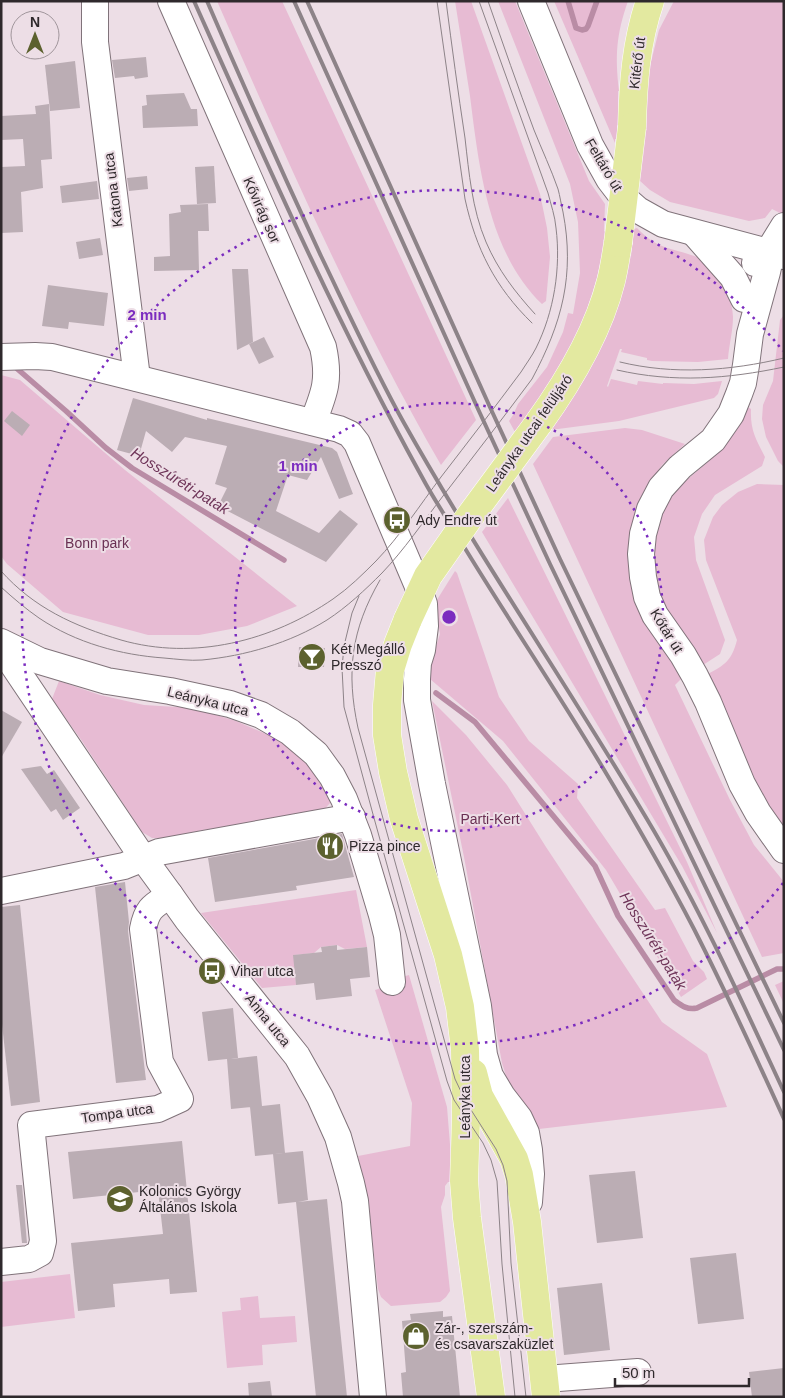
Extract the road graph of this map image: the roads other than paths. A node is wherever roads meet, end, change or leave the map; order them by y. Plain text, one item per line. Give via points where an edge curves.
1 (95, 1) edge
2 (171, 1) edge
3 (531, 1) edge
4 (650, 1) edge
5 (632, 127) joint
6 (784, 226) edge
7 (695, 234) junction
8 (776, 254) edge
9 (784, 291) edge
10 (744, 299) junction
11 (750, 334) junction
12 (14, 357) edge
13 (136, 378) junction
14 (313, 422) junction
15 (1, 642) edge
16 (1, 647) edge
17 (352, 817) junction
18 (784, 850) edge
19 (143, 858) junction
20 (1, 891) edge
21 (170, 895) junction
22 (392, 982) dead end
23 (465, 1043) junction
24 (527, 1222) junction
25 (1, 1262) edge
26 (638, 1372) dead end
27 (545, 1388) edge
28 (373, 1397) edge
29 (491, 1397) edge

1 - 13 street, Katona utca via 95,42
2 - 14 street, Kővirág sor via 323,347 327,380
3 - 7 street, Feltáró út via 590,145 610,180 638,210 663,224
4 - 5 main road, Kitérő út via 637,50
5 - 23 main road, Leányka utcai felüljáró, bridge via 611,282 584,352 562,390 428,576 390,670 387,736 393,772 404,819 448,955
6 - 8 street
7 - 8 street, Feltáró út
7 - 10 street, Kőtár út via 733,277
8 - 10 street, Kőtár út via 758,260 752,268
8 - 11 street, Kőtár út via 769,263
9 - 11 street, Kőtár út via 777,295
10 - 11 street, Kőtár út
11 - 18 street, Kőtár út via 744,378 731,414 713,440 680,466 661,488 650,509 641,554 647,597 655,615 695,676 742,784
12 - 13 street via 52,357
13 - 14 street
14 - 24 street via 339,428 357,443 424,604 425,626 416,679 422,730 478,1006 484,1055 490,1076 526,1133 531,1174
15 - 17 street, Leányka utca via 40,661 107,681 230,704 262,715 290,732 316,754 332,776
16 - 19 street, Anna utca
17 - 19 street via 158,852
17 - 22 street, Leányka utca via 387,935
19 - 20 street via 124,866
19 - 21 street, Anna utca
21 - 25 street, Tompa utca via 146,915 143,929 160,1062 180,1099 158,1109 31,1125 43,1241 40,1254 29,1259
21 - 28 street, Anna utca via 297,1056 338,1137 355,1201
23 - 24 main road, Leányka utca via 479,1096 514,1159
23 - 29 main road, Leányka utca via 464,1181
24 - 27 main road, Leányka utca
26 - 27 street

